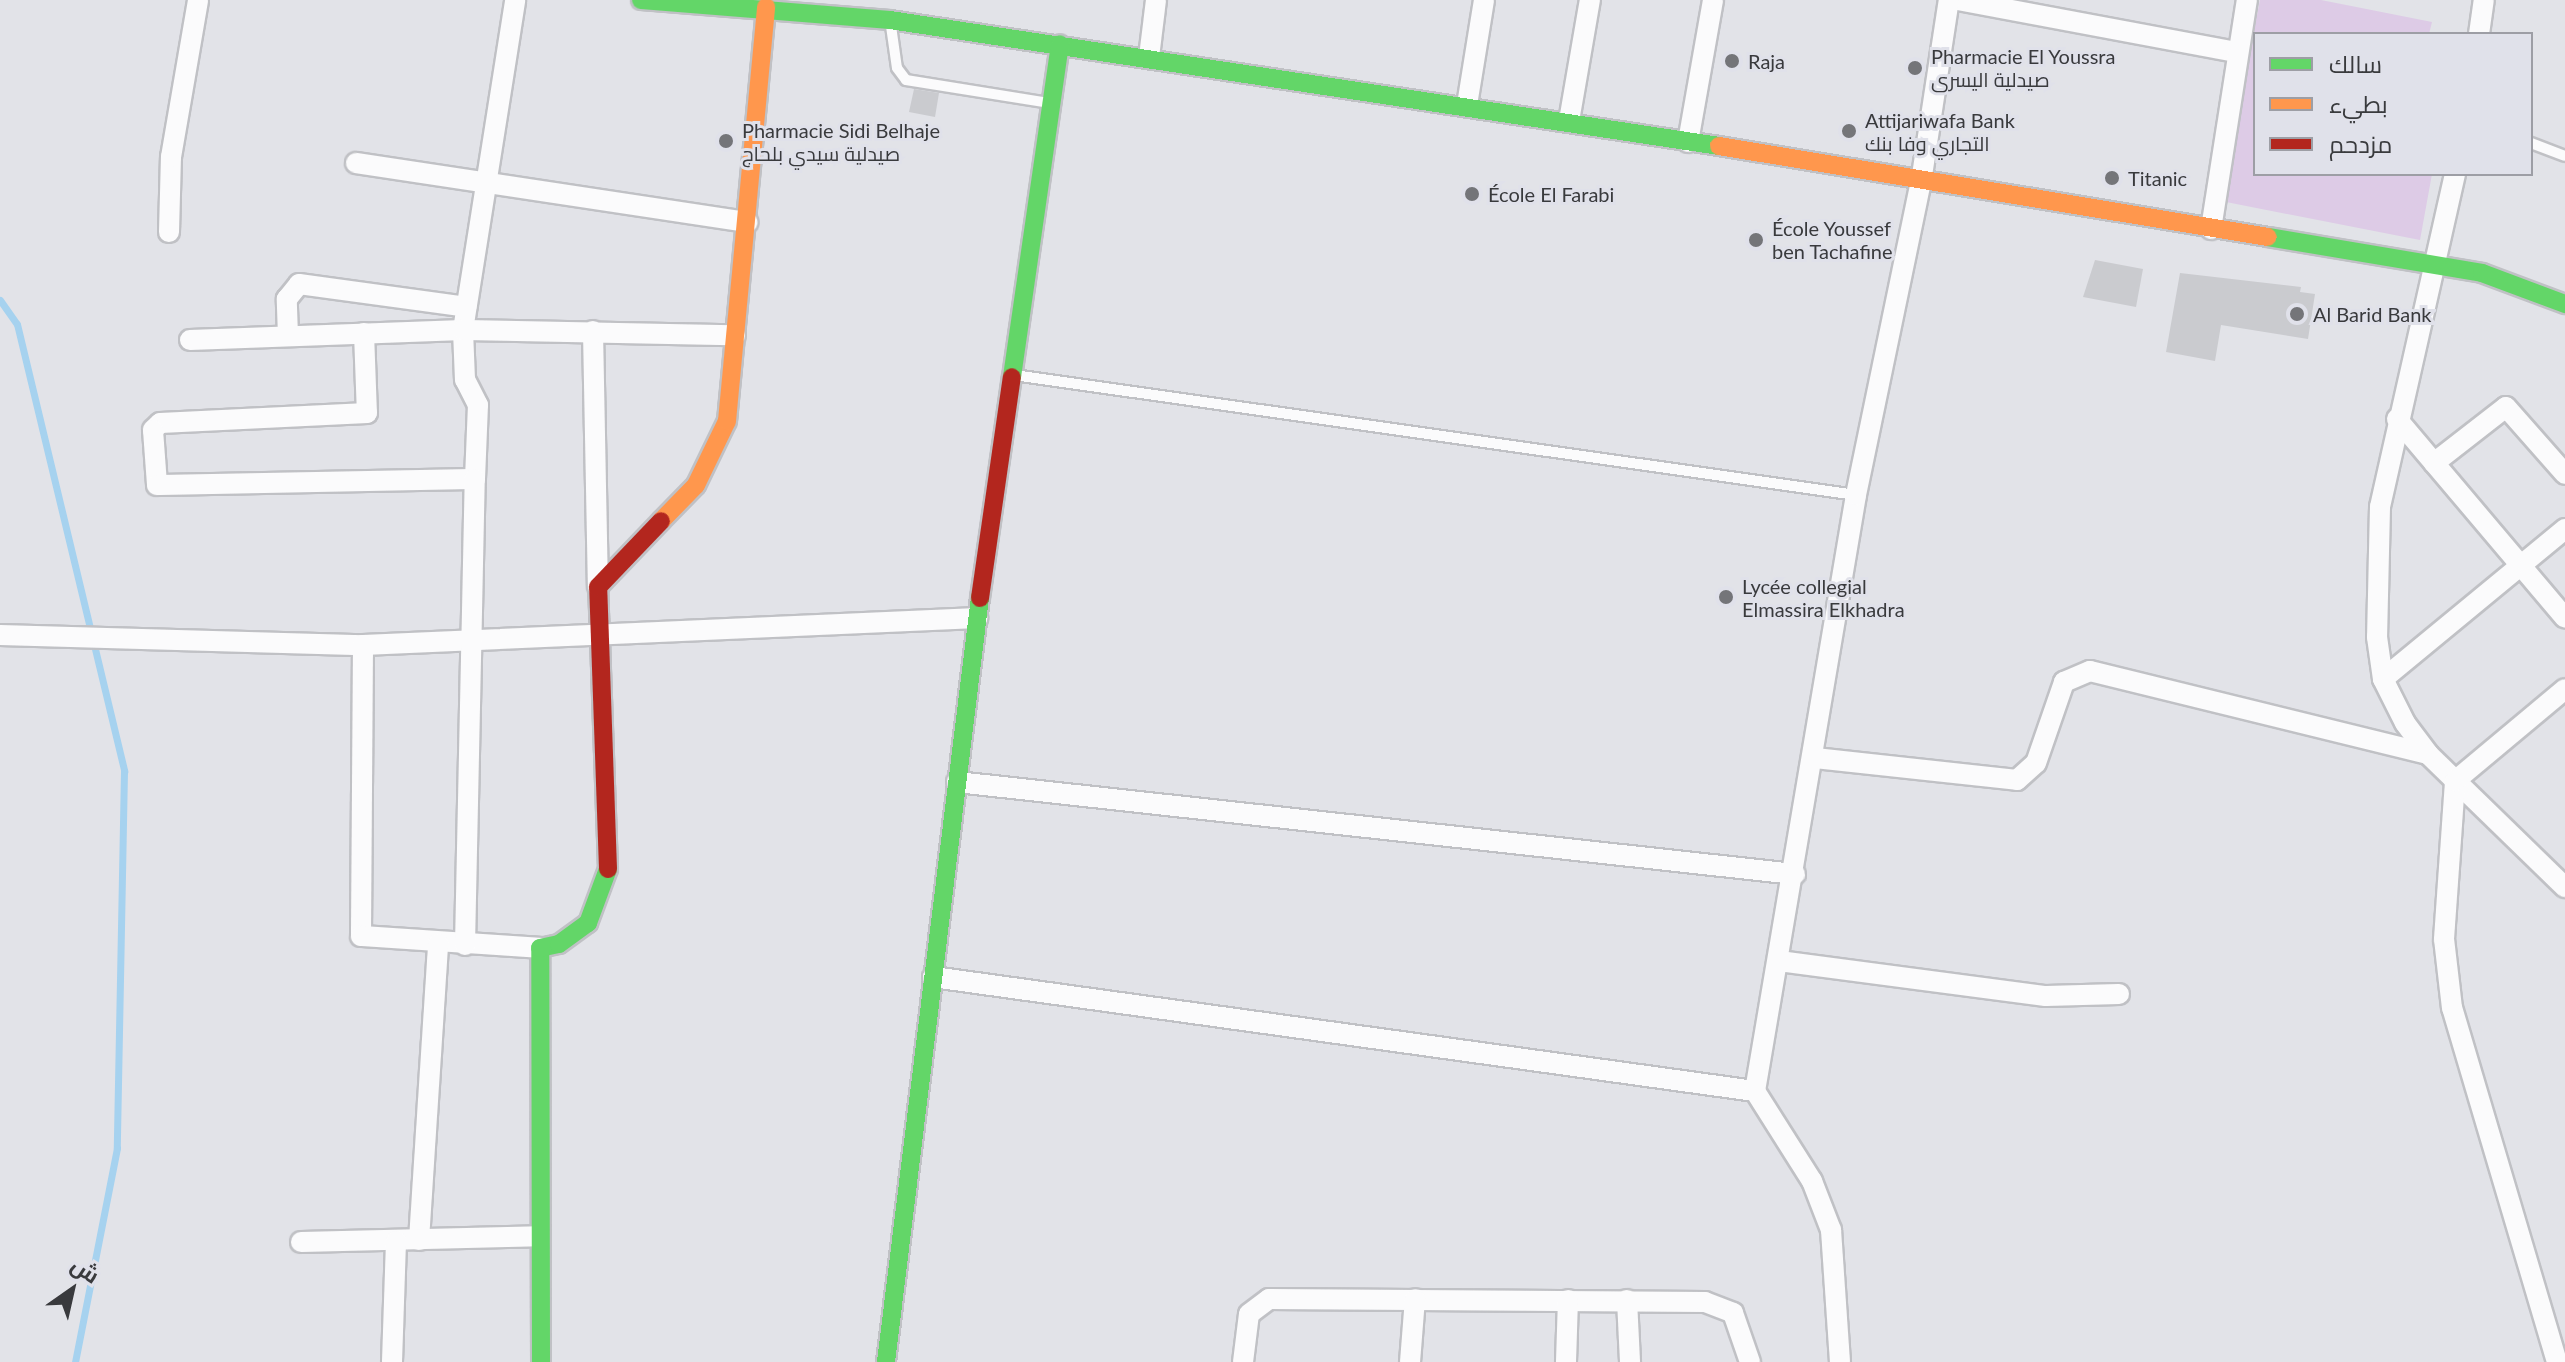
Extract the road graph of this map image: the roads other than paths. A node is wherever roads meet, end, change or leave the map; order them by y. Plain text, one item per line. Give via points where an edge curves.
1 (198, 0) edge
2 (515, 0) edge
3 (641, 0) edge
4 (1156, 0) edge
5 (1484, 0) edge
6 (1590, 0) edge
7 (1713, 0) edge
8 (1949, 0) edge
9 (1958, 0) edge
10 (2247, 0) edge
11 (2484, 0) edge
12 (766, 7) junction
13 (890, 20) junction
14 (2479, 32) edge
15 (1060, 44) junction
16 (2236, 52) junction
17 (1149, 57) junction
18 (1051, 104) junction
19 (1467, 105) junction
20 (1569, 121) junction
21 (1688, 142) junction
22 (2533, 144) edge
23 (2565, 156) edge
24 (356, 163) dead end
25 (2454, 176) edge
26 (483, 180) junction
27 (1921, 182) junction
28 (748, 222) junction
29 (2211, 229) junction
30 (169, 232) dead end
31 (2432, 264) junction
32 (2565, 304) edge
33 (466, 307) junction
34 (463, 330) junction
35 (593, 331) junction
36 (364, 333) junction
37 (735, 335) junction
38 (288, 336) junction
39 (190, 340) dead end
40 (1011, 375) junction
41 (2397, 419) junction
42 (2434, 463) junction
43 (2563, 468) edge
44 (475, 479) junction
45 (1856, 495) junction
46 (2565, 529) edge
47 (2521, 568) junction
48 (598, 587) junction
49 (977, 618) junction
50 (2565, 618) edge
51 (0, 635) edge
52 (598, 637) junction
53 (470, 640) junction
54 (363, 645) junction
55 (2383, 679) junction
56 (2565, 689) edge
57 (2428, 754) junction
58 (1815, 758) junction
59 (2455, 781) junction
60 (957, 782) junction
61 (1795, 874) junction
62 (2565, 887) edge
63 (438, 944) junction
64 (465, 945) junction
65 (540, 948) junction
66 (1779, 961) junction
67 (933, 977) junction
68 (2119, 994) dead end
69 (1755, 1091) junction
70 (539, 1236) junction
71 (419, 1240) junction
72 (396, 1241) junction
73 (301, 1242) dead end
74 (1415, 1299) junction
75 (1568, 1300) junction
76 (1627, 1300) junction
77 (392, 1362) edge
78 (541, 1362) edge
79 (886, 1362) edge
80 (1243, 1362) edge
81 (1410, 1362) edge
82 (1566, 1362) edge
83 (1630, 1362) edge
84 (1750, 1362) edge
85 (1840, 1362) edge
86 (2557, 1362) edge

1 - 30 street via 171,157
2 - 26 street
3 - 12 street
4 - 17 street
5 - 19 street
6 - 20 street
7 - 21 street
8 - 27 street
9 - 16 street
10 - 16 street
11 - 14 street
12 - 13 street
12 - 28 street
13 - 15 street
13 - 18 lane via 897,68 906,80
15 - 17 street
15 - 18 street
16 - 29 street
17 - 19 street
18 - 40 street
19 - 20 street
20 - 21 street
21 - 27 street
22 - 23 lane
24 - 26 street
25 - 31 street
26 - 28 street
26 - 33 street
27 - 29 street
27 - 45 street
28 - 37 street
29 - 31 street
31 - 32 street via 2482,273
31 - 41 street
33 - 34 street
33 - 38 street via 299,284 287,299
34 - 35 street
34 - 36 street
34 - 44 street via 465,380 478,405
35 - 37 street
35 - 48 street
36 - 38 street
36 - 44 street via 367,413 160,423 153,430 157,485
37 - 48 street via 727,421 706,471
38 - 39 street
40 - 45 lane
40 - 49 street
41 - 42 street
41 - 55 street via 2375,553
42 - 43 street via 2506,407
42 - 47 street
44 - 53 street
45 - 58 street
46 - 47 street
47 - 50 street
47 - 55 street
48 - 52 street
49 - 52 street
49 - 60 street
51 - 54 street
52 - 53 street
52 - 65 street via 605,886 576,934
53 - 54 street
53 - 64 street
54 - 63 street via 359,933 367,940
55 - 57 street
56 - 59 street
57 - 58 street via 2090,671 2064,682 2036,763 2017,780
57 - 59 street
58 - 61 street
59 - 62 street
59 - 86 street via 2444,939 2452,1008
60 - 61 street
60 - 67 street
61 - 66 street
63 - 64 street
63 - 71 street
64 - 65 street
65 - 70 street
66 - 68 street via 2046,996
66 - 69 street
67 - 69 street
67 - 79 street
69 - 85 street via 1812,1181 1831,1230
70 - 71 street
70 - 78 street
71 - 72 street
72 - 73 street
72 - 77 street
74 - 75 street
74 - 80 street via 1269,1299 1249,1314
74 - 81 street
75 - 76 street
75 - 82 street
76 - 83 street
76 - 84 street via 1719,1305 1741,1324

